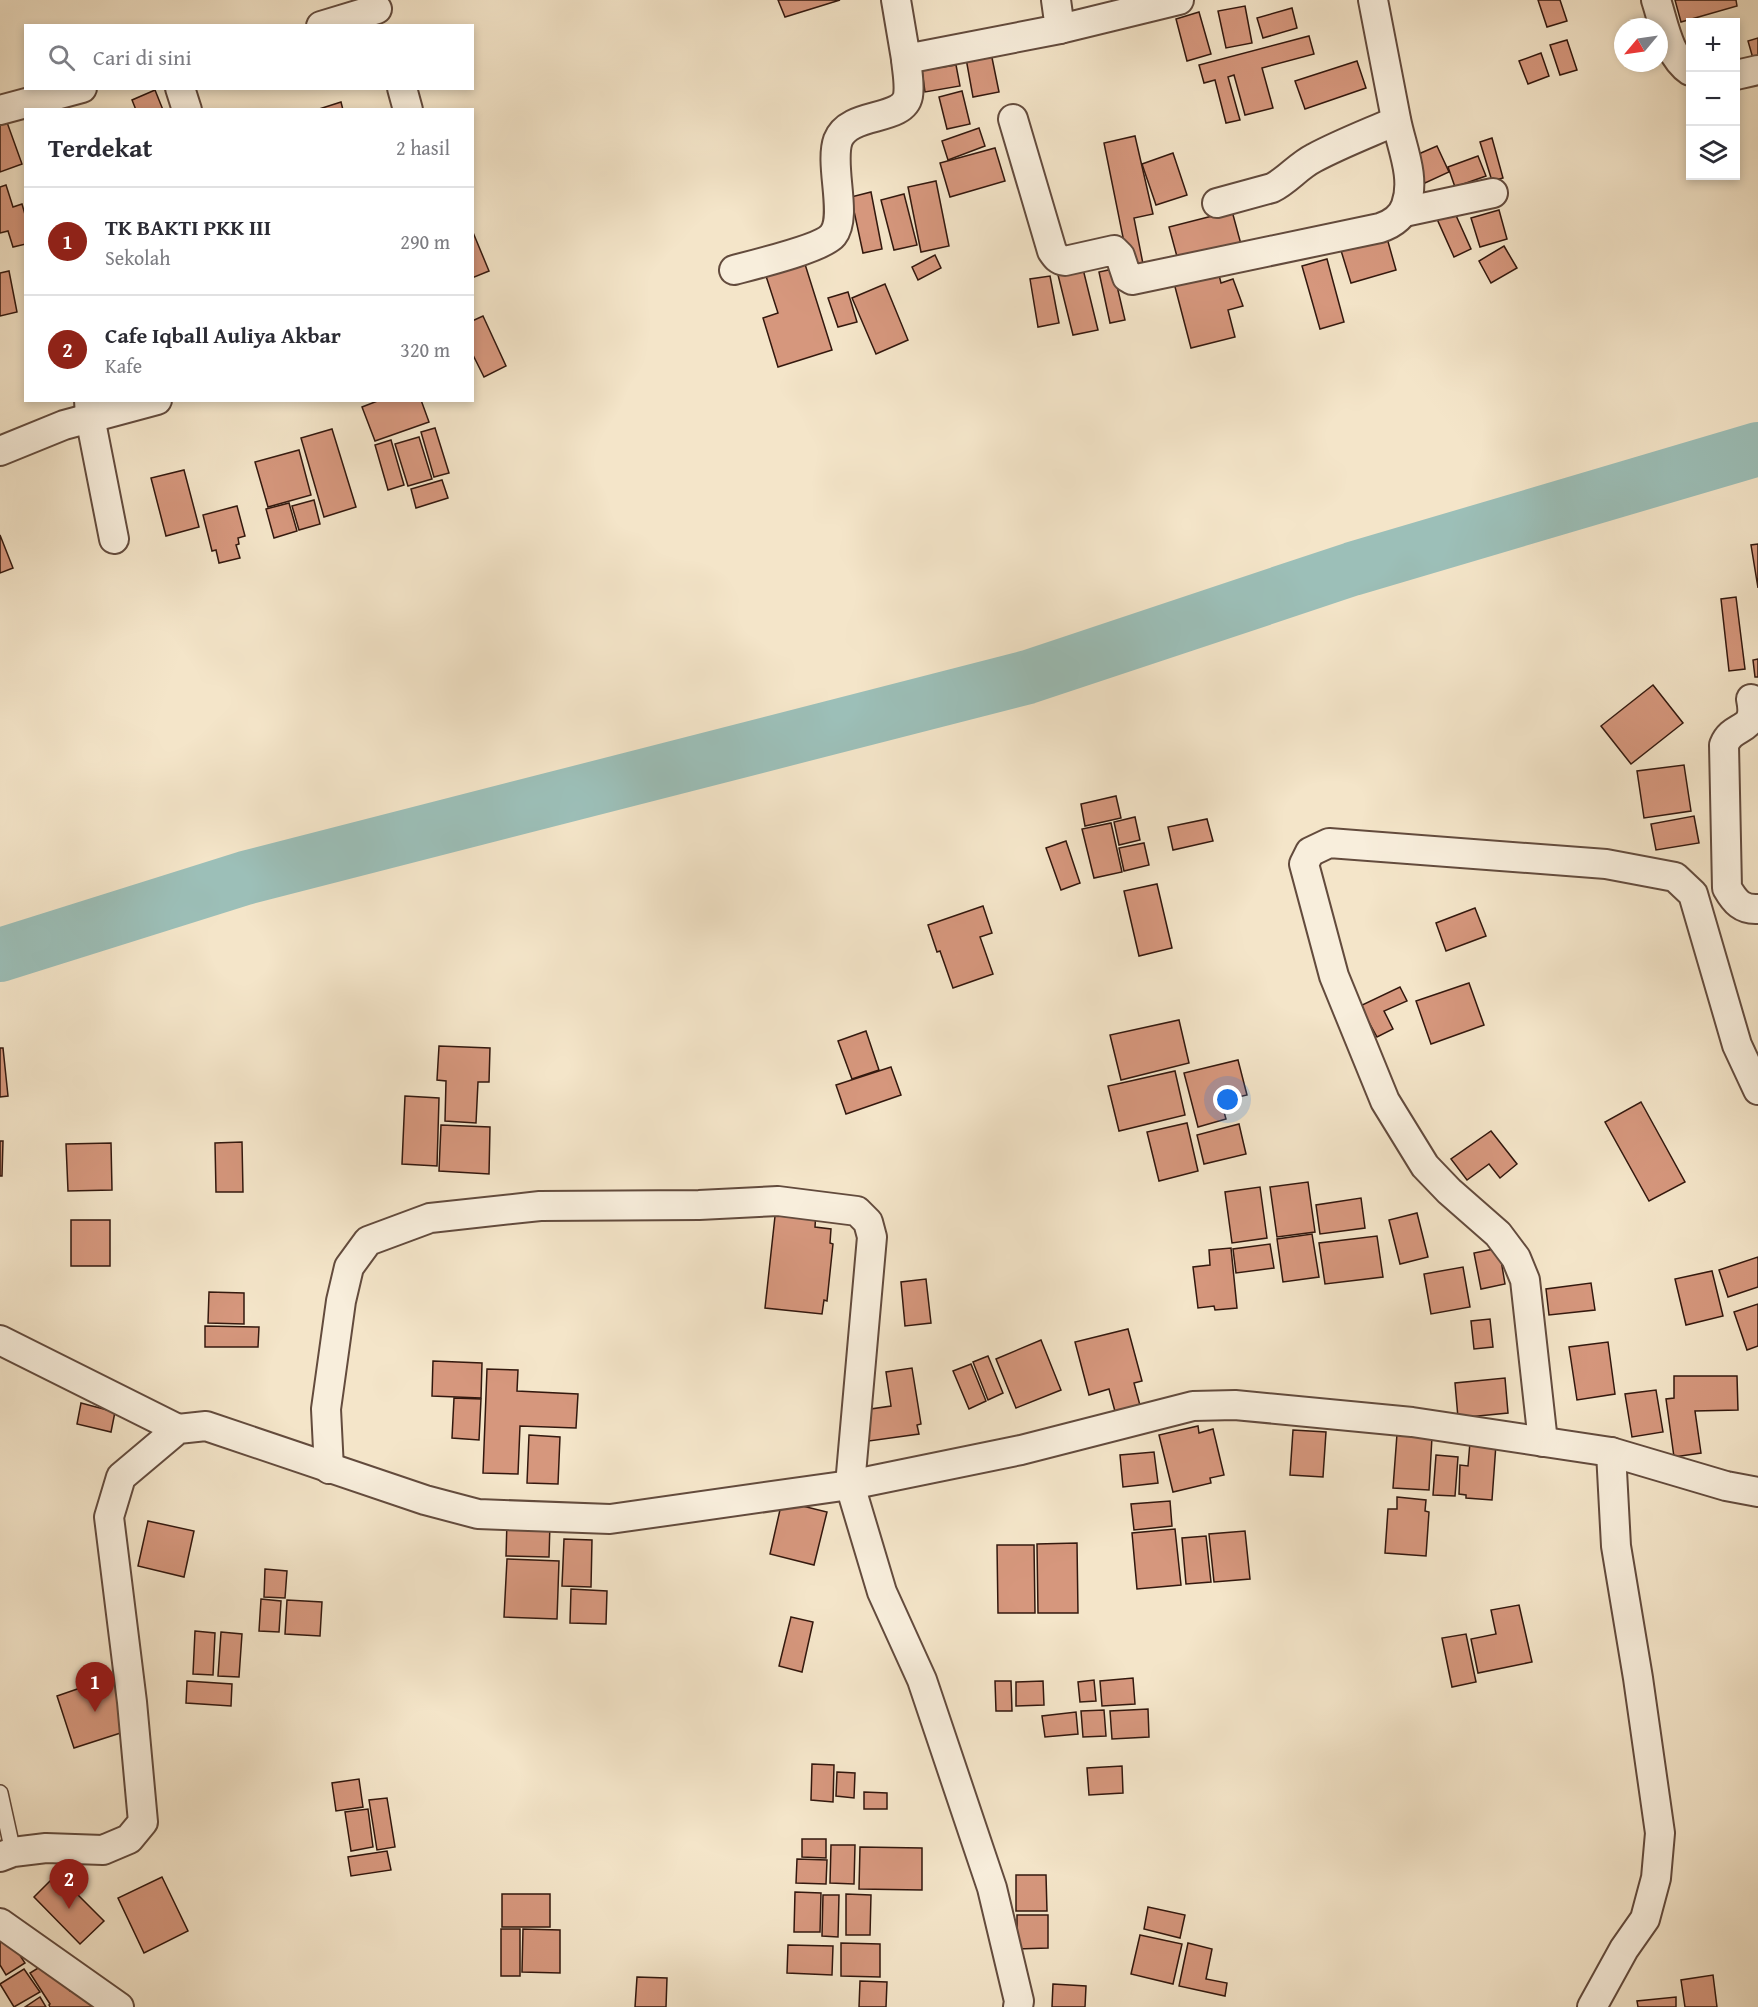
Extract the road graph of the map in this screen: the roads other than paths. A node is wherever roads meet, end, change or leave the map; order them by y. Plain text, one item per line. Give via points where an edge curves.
1 (896, 0) edge
2 (1056, 0) edge
3 (1179, 0) edge
4 (1373, 0) edge
5 (1656, 0) edge
6 (378, 12) edge
7 (329, 24) edge
8 (1060, 29) junction
9 (906, 59) junction
10 (1686, 68) edge
11 (1758, 70) edge
12 (1740, 74) edge
13 (76, 90) edge
14 (181, 90) edge
15 (403, 90) edge
16 (25, 108) edge
17 (186, 108) edge
18 (407, 108) edge
19 (1013, 119) dead end
20 (1396, 121) junction
21 (1493, 193) dead end
22 (1216, 203) dead end
23 (1404, 212) junction
24 (734, 270) dead end
25 (142, 402) edge
26 (89, 409) edge
27 (0, 451) edge
28 (114, 539) dead end
29 (1751, 699) dead end
30 (1758, 909) edge
31 (1758, 1090) edge
32 (0, 1340) edge
33 (178, 1429) junction
34 (1543, 1442) junction
35 (1611, 1452) junction
36 (329, 1468) junction
37 (850, 1485) junction
38 (1758, 1492) edge
39 (0, 1793) edge
40 (6, 1855) edge
41 (0, 1923) edge
42 (119, 2007) edge
43 (1018, 2007) edge
44 (1592, 2007) edge

1 - 9 street
2 - 8 street
3 - 8 street
4 - 20 street
5 - 10 street via 1671,48
6 - 7 street
8 - 9 street
9 - 24 street via 908,99 897,110 847,126 838,140 835,163 839,219 833,235 818,244
11 - 12 street
13 - 16 street
14 - 17 street
15 - 18 street
19 - 23 street via 1057,258 1065,261 1114,250 1129,279 1380,228 1392,224
20 - 22 street via 1314,158 1272,188
20 - 23 street via 1410,179
21 - 23 street
25 - 26 street
26 - 27 street via 64,425
26 - 28 street
29 - 30 street via 1754,718 1724,745 1727,888 1741,906
31 - 34 street via 1737,1045 1694,894 1675,877 1606,864 1329,843 1310,852 1304,864 1334,976 1385,1101 1425,1166 1498,1234 1516,1258 1525,1280
32 - 33 street
33 - 36 street via 206,1426
33 - 40 street via 121,1477 109,1517 143,1822 129,1839 103,1850 46,1848
34 - 35 street
34 - 37 street via 1412,1422 1235,1405 1193,1407 1021,1450
35 - 38 street
35 - 44 street via 1616,1546 1660,1833 1656,1878 1645,1919
36 - 37 street via 478,1514 610,1519
36 - 37 street via 326,1409 340,1301 349,1267 369,1241 430,1218 540,1206 778,1201 857,1211 868,1222 872,1237
37 - 43 street via 882,1592 922,1680 992,1888
39 - 40 lane
41 - 42 street

